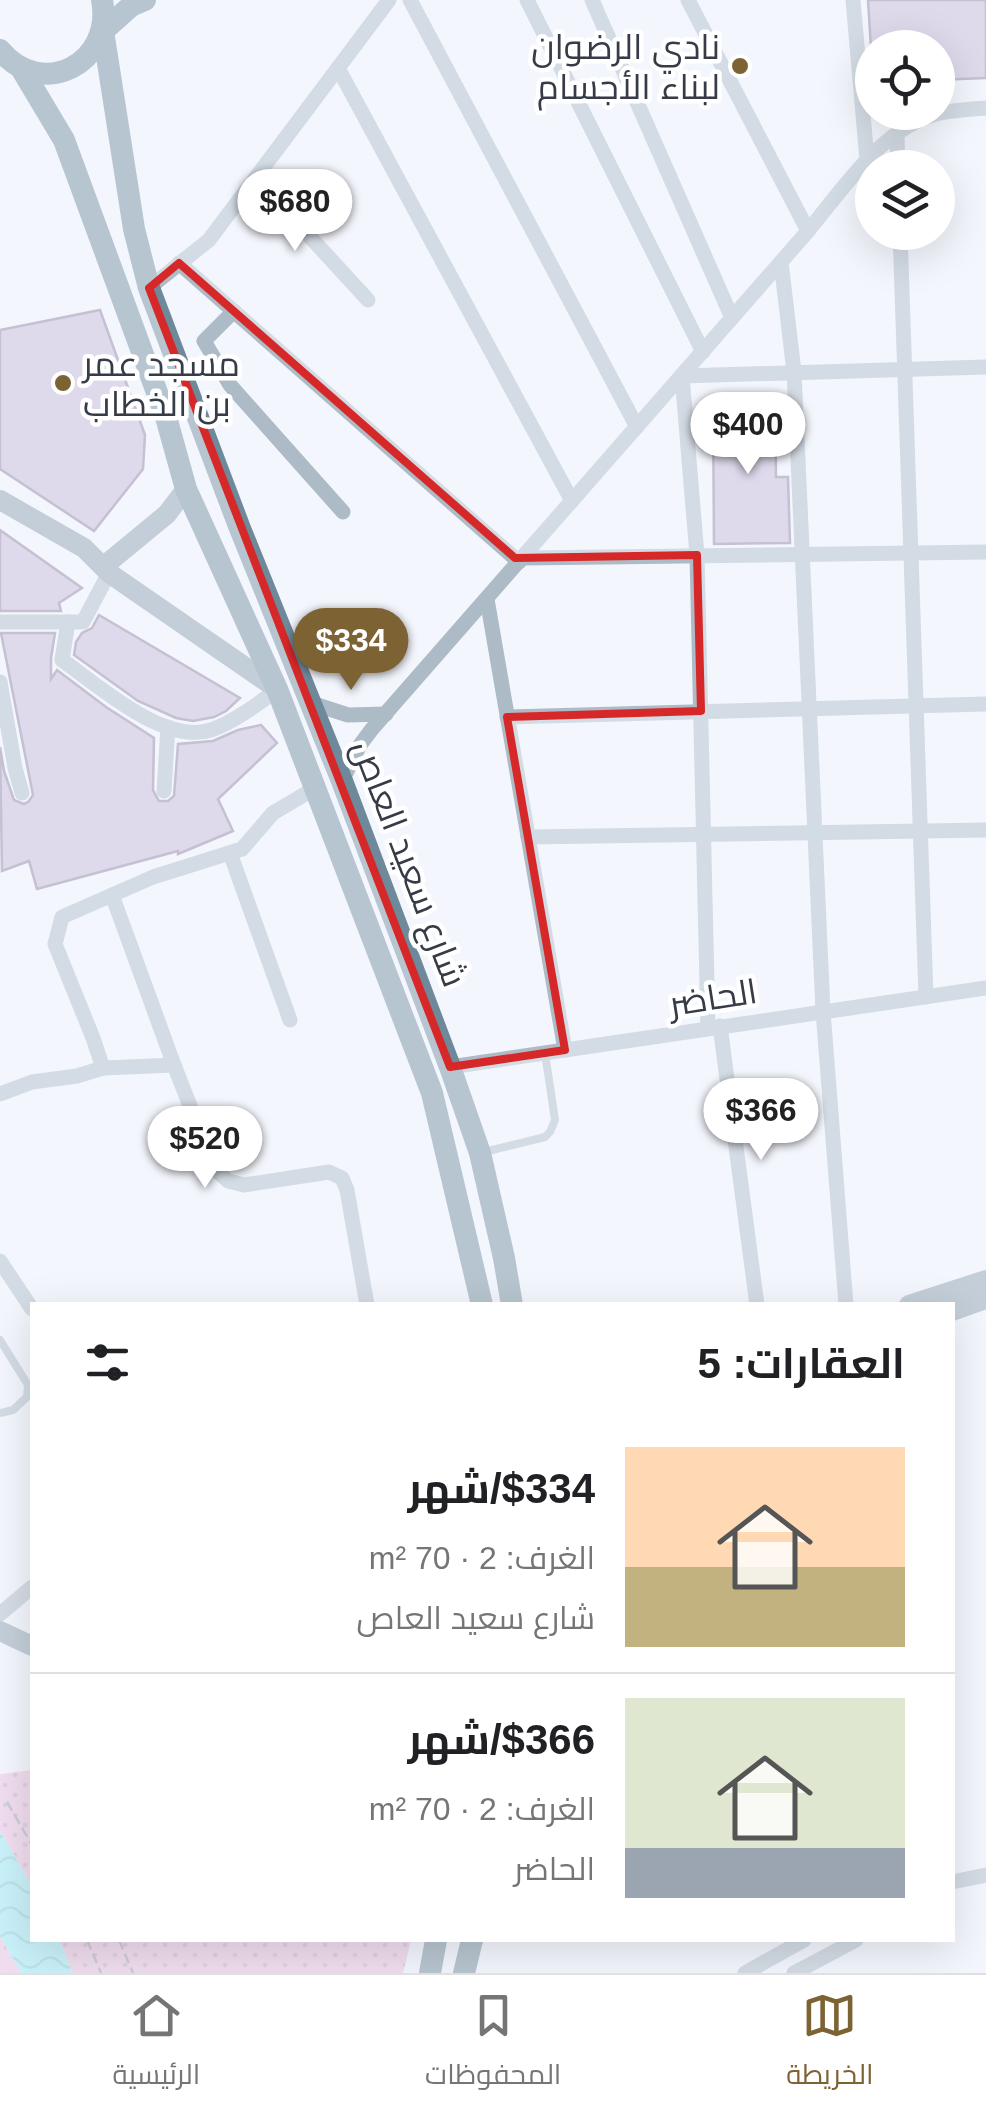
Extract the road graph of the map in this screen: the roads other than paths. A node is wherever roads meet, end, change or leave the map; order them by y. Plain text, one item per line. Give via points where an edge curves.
1 (102, 0) edge
2 (145, 0) edge
3 (389, 0) edge
4 (410, 0) edge
5 (527, 0) edge
6 (592, 0) edge
7 (688, 0) edge
8 (853, 0) edge
9 (103, 31) junction
10 (7, 58) edge
11 (338, 68) junction
12 (986, 108) edge
13 (897, 134) junction
14 (867, 150) edge
15 (879, 150) edge
16 (897, 150) edge
17 (855, 175) edge
18 (256, 178) junction
19 (808, 231) junction
20 (901, 250) edge
21 (781, 262) junction
22 (180, 263) junction
23 (149, 288) junction
24 (368, 300) dead end
25 (234, 311) junction
26 (732, 318) junction
27 (703, 352) junction
28 (986, 367) edge
29 (905, 369) junction
30 (794, 372) junction
31 (682, 376) junction
32 (637, 427) junction
33 (186, 488) junction
34 (0, 500) edge
35 (572, 501) junction
36 (342, 512) dead end
37 (986, 552) edge
38 (912, 553) junction
39 (803, 554) junction
40 (697, 556) junction
41 (521, 560) junction
42 (107, 570) junction
43 (487, 600) junction
44 (0, 622) edge
45 (68, 622) junction
46 (0, 682) edge
47 (277, 689) junction
48 (311, 703) junction
49 (986, 704) edge
50 (916, 706) junction
51 (810, 708) junction
52 (701, 711) junction
53 (386, 714) junction
54 (507, 717) junction
55 (168, 727) junction
56 (342, 781) junction
57 (316, 787) junction
58 (164, 791) dead end
59 (22, 793) dead end
60 (986, 830) edge
61 (920, 831) junction
62 (816, 833) junction
63 (704, 834) junction
64 (528, 837) junction
65 (230, 854) junction
66 (112, 895) junction
67 (986, 988) edge
68 (926, 996) junction
69 (823, 1011) junction
70 (290, 1020) dead end
71 (714, 1028) junction
72 (565, 1050) junction
73 (544, 1053) junction
74 (174, 1065) junction
75 (450, 1067) junction
76 (103, 1068) junction
77 (0, 1094) edge
78 (480, 1153) junction
79 (0, 1261) edge
80 (986, 1280) edge
81 (6, 1285) edge
82 (986, 1299) edge
83 (366, 1302) edge
84 (481, 1302) edge
85 (511, 1302) edge
86 (756, 1302) edge
87 (846, 1302) edge
88 (918, 1302) edge
89 (30, 1308) edge
90 (955, 1311) edge
91 (0, 1340) edge
92 (0, 1413) edge
93 (30, 1589) edge
94 (0, 1614) edge
95 (0, 1631) edge
96 (30, 1645) edge
97 (986, 1875) edge
98 (955, 1881) edge
99 (436, 1942) edge
100 (472, 1942) edge
101 (800, 1942) edge
102 (852, 1942) edge
103 (430, 1973) edge
104 (464, 1973) edge
105 (745, 1973) edge
106 (794, 1973) edge

1 - 9 main road, شارع سعيد العاص
2 - 9 main road
3 - 11 street
4 - 32 street
5 - 27 street
6 - 26 street
7 - 19 street
8 - 14 street
9 - 10 main road via 88,56 64,71 34,72
9 - 23 main road, شارع سعيد العاص
10 - 33 main road via 64,140
11 - 18 street
11 - 35 street
12 - 13 street via 940,113
13 - 15 street
13 - 16 street
17 - 19 street
18 - 22 street via 209,240
18 - 24 street
19 - 21 street
20 - 29 street
21 - 26 street
21 - 30 street
22 - 23 street
22 - 25 street
23 - 48 main road, شارع سعيد العاص
25 - 36 street via 204,341 230,385
25 - 41 street
26 - 27 street
27 - 31 street
28 - 29 street
29 - 30 street
29 - 38 street
30 - 31 street
30 - 39 street
31 - 32 street
31 - 40 street
32 - 35 street
33 - 42 main road
33 - 47 main road
34 - 42 main road via 84,548
35 - 41 street
37 - 38 street
38 - 39 street
38 - 50 street
39 - 40 street
39 - 51 street
40 - 41 street
40 - 52 street
41 - 43 street
42 - 45 street via 83,622
42 - 47 main road
43 - 53 street
43 - 54 street
44 - 45 street
45 - 55 street via 62,660
46 - 59 street
47 - 55 street via 210,730
47 - 57 main road
48 - 53 street via 348,715
48 - 56 main road, شارع سعيد العاص
49 - 50 street
50 - 51 street
50 - 61 street
51 - 52 street
51 - 62 street
52 - 54 street
52 - 63 street
53 - 56 street
54 - 64 street
55 - 58 street
56 - 75 main road, شارع سعيد العاص
57 - 65 street via 272,813
57 - 84 main road via 432,1093
60 - 61 street
61 - 62 street
61 - 68 street
62 - 63 street
62 - 69 street
63 - 64 street
63 - 71 street
64 - 72 street
65 - 66 street
65 - 70 street
66 - 74 street
66 - 76 street via 62,918 55,944
67 - 68 street, الحاضر
68 - 69 street, الحاضر
69 - 71 street, الحاضر
69 - 87 street
71 - 72 street, الحاضر
71 - 86 street
72 - 73 street, الحاضر
73 - 75 street, الحاضر
73 - 78 lane via 555,1120 550,1132
74 - 76 street
74 - 83 street via 216,1169 228,1181 244,1185 329,1172 342,1178
75 - 78 main road, شارع سعيد العاص
76 - 77 street
78 - 85 main road, شارع سعيد العاص
79 - 81 street
80 - 88 main road
81 - 89 street
82 - 90 main road
91 - 92 lane via 28,1385 27,1397
93 - 94 street
95 - 96 main road
97 - 98 street
99 - 103 main road
100 - 104 main road
101 - 105 street
102 - 106 street

